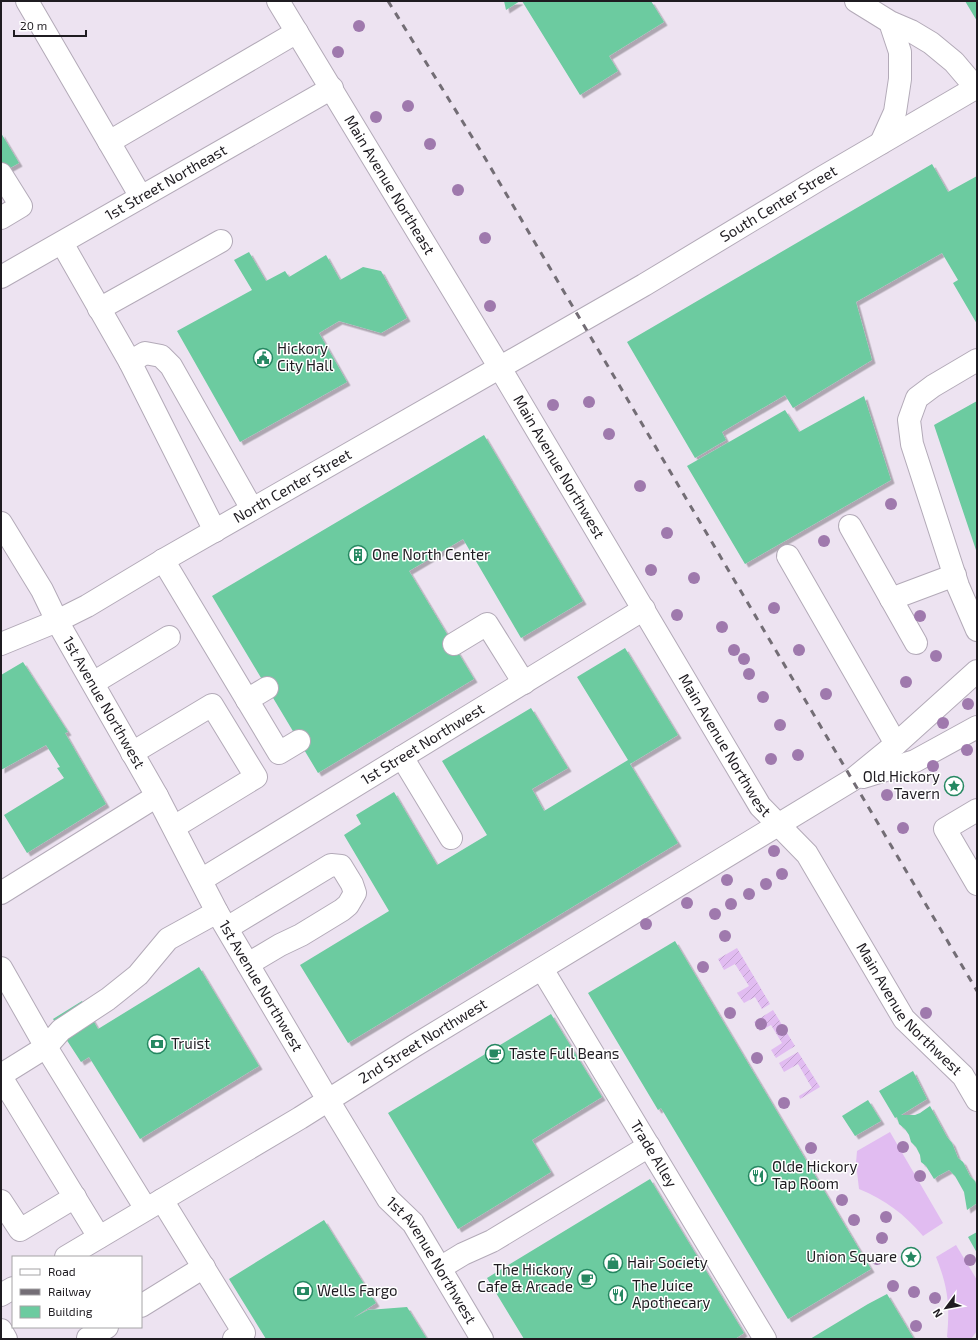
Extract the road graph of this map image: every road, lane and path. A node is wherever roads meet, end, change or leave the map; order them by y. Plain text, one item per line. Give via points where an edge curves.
1 (27, 1) edge
2 (278, 1) edge
3 (856, 1) edge
4 (890, 22) junction
5 (298, 32) junction
6 (332, 88) junction
7 (977, 88) edge
8 (109, 142) junction
9 (881, 143) junction
10 (1, 174) edge
11 (141, 197) junction
12 (1, 218) edge
13 (221, 241) dead end
14 (62, 243) junction
15 (1, 277) edge
16 (99, 309) junction
17 (581, 321) joint
18 (977, 360) edge
19 (130, 362) junction
20 (500, 368) junction
21 (252, 509) junction
22 (1, 523) edge
23 (850, 526) dead end
24 (215, 531) junction
25 (788, 556) dead end
26 (163, 560) junction
27 (955, 575) junction
28 (891, 599) junction
29 (644, 609) junction
30 (57, 621) junction
31 (977, 630) edge
32 (169, 637) dead end
33 (916, 643) dead end
34 (1, 644) edge
35 (454, 644) dead end
36 (977, 671) edge
37 (92, 683) junction
38 (524, 683) junction
39 (267, 688) dead end
40 (247, 700) junction
41 (977, 727) edge
42 (299, 741) dead end
43 (896, 744) junction
44 (132, 753) junction
45 (402, 757) junction
46 (852, 780) junction
47 (157, 796) junction
48 (977, 810) edge
49 (778, 824) junction
50 (174, 827) junction
51 (451, 838) dead end
52 (201, 880) junction
53 (977, 884) edge
54 (1, 892) edge
55 (222, 920) junction
56 (248, 964) junction
57 (1, 968) edge
58 (542, 969) junction
59 (46, 1047) junction
60 (1, 1076) edge
61 (328, 1100) junction
62 (977, 1100) edge
63 (649, 1146) junction
64 (75, 1197) junction
65 (1, 1201) edge
66 (154, 1204) junction
67 (99, 1237) junction
68 (68, 1256) edge
69 (204, 1267) junction
70 (440, 1268) junction
71 (12, 1289) edge
72 (1, 1296) edge
73 (142, 1305) edge
74 (104, 1328) edge
75 (1, 1330) edge
76 (86, 1335) edge
77 (242, 1337) edge
78 (6, 1339) edge
79 (482, 1339) edge
80 (765, 1339) edge

1 - 8 street
2 - 5 street, Main Avenue Northeast
3 - 4 street
4 - 7 street via 931,43 954,62
4 - 9 street via 900,52 900,79 895,112
5 - 6 street, Main Avenue Northeast
5 - 8 street
6 - 11 street, 1st Street Northeast
6 - 20 street, Main Avenue Northeast
7 - 9 street, South Center Street
8 - 11 street
9 - 17 street, South Center Street
10 - 12 street via 21,206
11 - 14 street, 1st Street Northeast
13 - 16 street
14 - 15 street, 1st Street Northeast
14 - 16 street
16 - 19 street
17 - 20 street, North Center Street
18 - 27 street via 917,398 909,420 912,444
19 - 21 street via 144,353 161,356 172,366
19 - 24 street
20 - 21 street, North Center Street
20 - 29 street, Main Avenue Northwest
21 - 24 street, North Center Street
22 - 30 street, 1st Avenue Northwest via 42,590
23 - 28 street
24 - 26 street, North Center Street
25 - 43 street
26 - 30 street, North Center Street
26 - 40 street
27 - 28 street
27 - 31 street
28 - 33 street
29 - 38 street, 1st Street Northwest
29 - 49 street, Main Avenue Northwest via 760,806
30 - 34 street, North Center Street
30 - 37 street, 1st Avenue Northwest
32 - 37 street
35 - 38 street via 487,624
36 - 43 street
37 - 44 street, 1st Avenue Northwest
38 - 45 street, 1st Street Northwest
39 - 40 street
40 - 42 street via 279,753
41 - 46 street via 915,761
43 - 46 street
44 - 47 street, 1st Avenue Northwest
44 - 50 street via 212,705 256,777
45 - 51 street
45 - 52 street, 1st Street Northwest
46 - 49 street, 2nd Street Northwest
47 - 50 street, 1st Avenue Northwest
47 - 54 street
48 - 53 street via 945,829
49 - 58 street, 2nd Street Northwest
49 - 62 street, Main Avenue Northwest via 807,854 904,1019 963,1076
50 - 52 street, 1st Avenue Northwest
52 - 55 street, 1st Avenue Northwest
55 - 56 street, 1st Avenue Northwest
55 - 56 street via 331,865 341,866 352,884 355,893 342,910
55 - 59 street via 168,939 138,975 108,999 61,1030
56 - 61 street, 1st Avenue Northwest
57 - 59 street
58 - 61 street, 2nd Street Northwest
58 - 63 street, Trade Alley
59 - 60 street
59 - 66 street
60 - 64 street
61 - 66 street, 2nd Street Northwest
61 - 70 street, 1st Avenue Northwest via 388,1199 413,1223
63 - 70 street via 492,1241
63 - 80 street, Trade Alley
64 - 65 street via 20,1230
64 - 67 street
66 - 67 street, 2nd Street Northwest
66 - 69 street
67 - 68 street, 2nd Street Northwest
69 - 73 street
69 - 77 street
70 - 79 street, 1st Avenue Northwest
71 - 72 street
74 - 76 street
75 - 78 street

